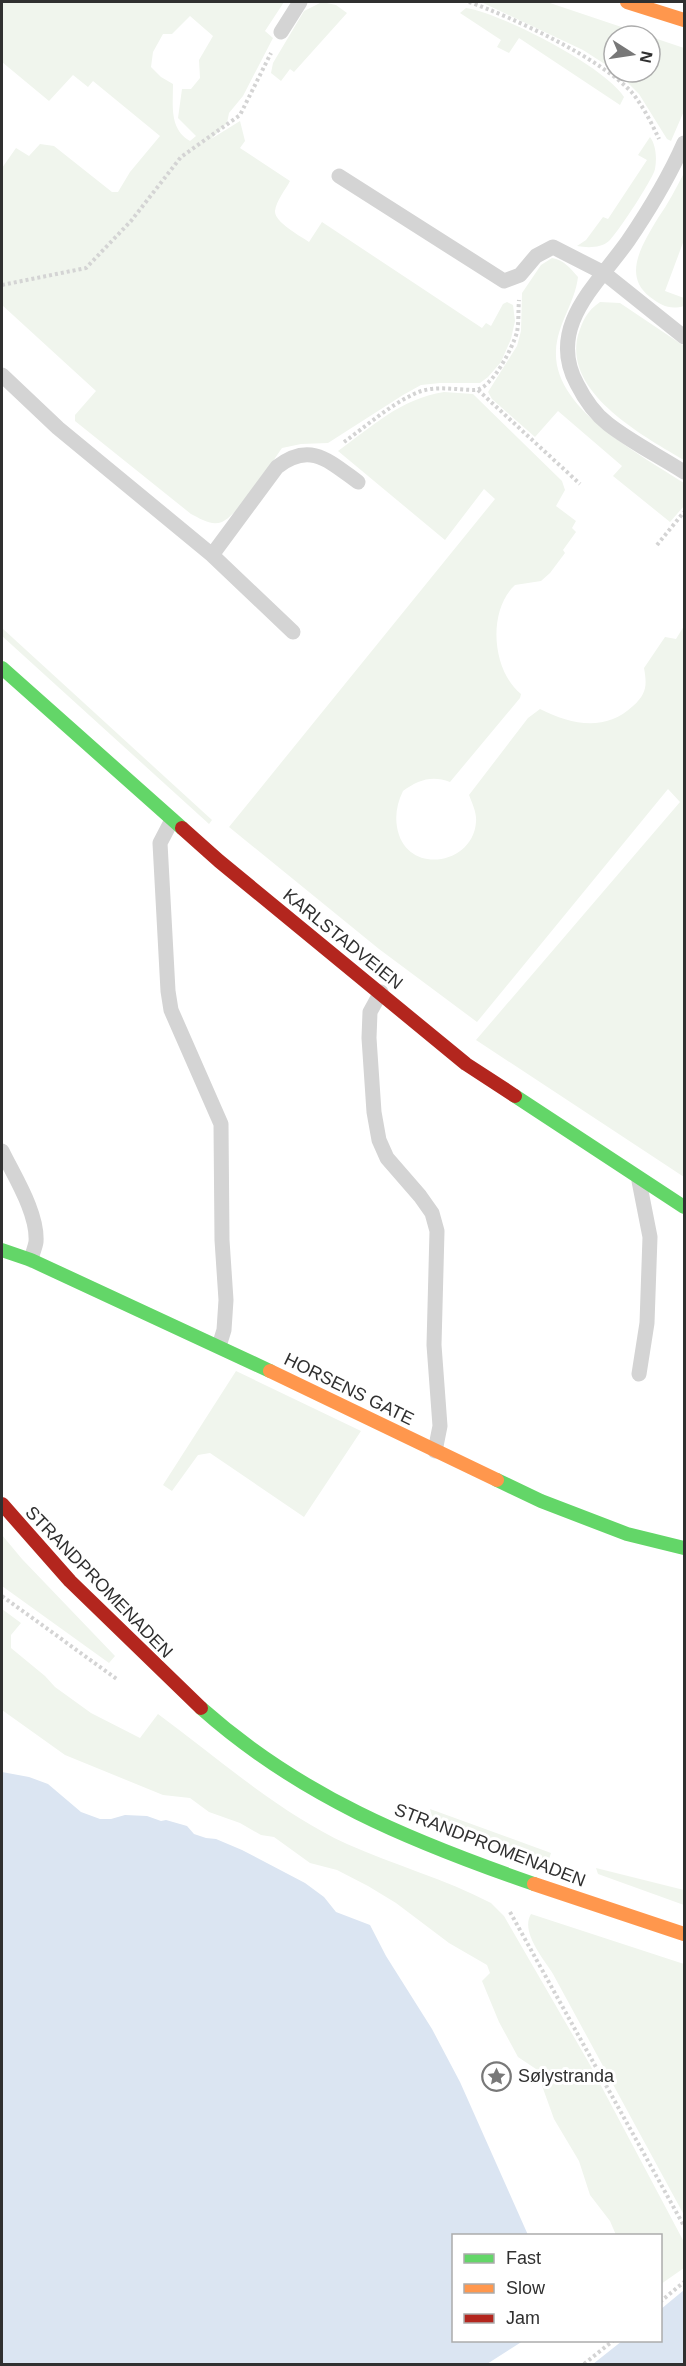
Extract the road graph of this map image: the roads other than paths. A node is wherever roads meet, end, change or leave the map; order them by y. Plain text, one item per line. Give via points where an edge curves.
1 (300, 2) edge
2 (627, 2) edge
3 (684, 20) edge
4 (281, 32) road end
5 (684, 143) edge
6 (339, 176) dead end
7 (604, 273) junction
8 (683, 334) edge
9 (2, 375) edge
10 (684, 472) edge
11 (358, 482) dead end
12 (212, 555) junction
13 (293, 632) dead end
14 (2, 669) edge
15 (172, 820) junction
16 (381, 992) junction
17 (2, 1151) edge
18 (638, 1175) junction
19 (684, 1207) edge
20 (2, 1250) edge
21 (31, 1260) junction
22 (219, 1346) junction
23 (639, 1374) dead end
24 (435, 1451) junction
25 (2, 1504) edge
26 (684, 1548) edge
27 (684, 1934) edge

1 - 4 lane
2 - 3 street
5 - 7 lane via 648,209
6 - 7 lane via 504,281 520,275 536,256 553,247
7 - 8 lane
7 - 10 lane via 576,311 566,343 569,370 582,395 606,423
9 - 12 lane via 58,428
11 - 12 lane via 324,456 290,457 277,467
12 - 13 lane
14 - 15 street, KARLSTADVEIEN
15 - 16 street, KARLSTADVEIEN
15 - 22 lane via 160,843 171,1010 221,1124 226,1300
16 - 18 street, KARLSTADVEIEN via 466,1064
16 - 24 lane via 370,1012 369,1038 379,1140 387,1158 432,1213 437,1231 434,1345 440,1426
17 - 21 lane via 21,1184 34,1223 36,1242
18 - 19 street, KARLSTADVEIEN
18 - 23 lane via 650,1237
20 - 21 street, HORSENS GATE
21 - 22 street, HORSENS GATE
22 - 24 street, HORSENS GATE
24 - 26 street, HORSENS GATE via 541,1501 627,1534
25 - 27 street, STRANDPROMENADEN via 52,1563 161,1672 250,1747 298,1781 407,1836

